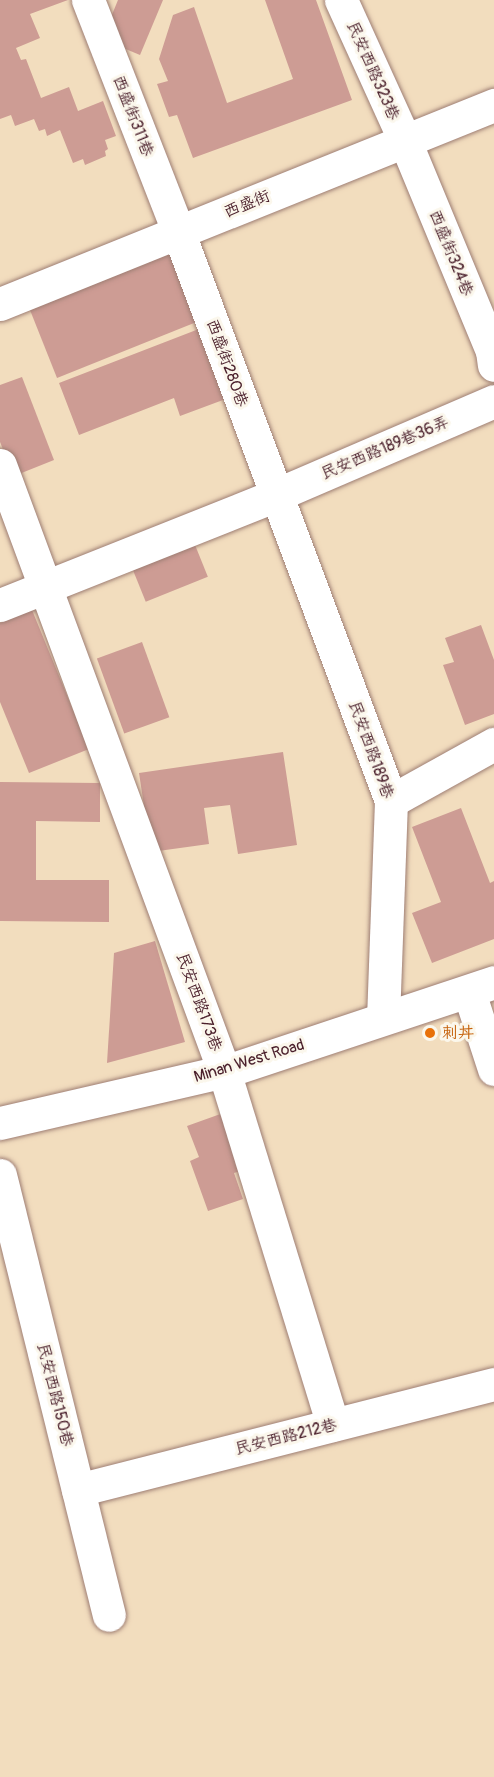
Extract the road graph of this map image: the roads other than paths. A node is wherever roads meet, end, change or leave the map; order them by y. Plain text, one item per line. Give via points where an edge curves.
1 (88, 0) edge
2 (341, 0) edge
3 (494, 105) edge
4 (405, 141) junction
5 (178, 231) junction
6 (0, 304) edge
7 (494, 365) edge
8 (494, 401) edge
9 (0, 465) edge
10 (276, 495) junction
11 (45, 586) junction
12 (0, 605) edge
13 (494, 744) edge
14 (391, 801) junction
15 (481, 987) edge
16 (383, 1017) junction
17 (494, 1070) edge
18 (224, 1071) junction
19 (0, 1123) edge
20 (0, 1175) edge
21 (494, 1384) edge
22 (333, 1425) junction
23 (78, 1490) junction
24 (109, 1615) dead end

1 - 5 street, 西盛街311巷
2 - 4 street, 民安西路323巷
3 - 4 street, 西盛街
4 - 5 street, 西盛街
4 - 7 street, 西盛街324巷 via 492,351
5 - 6 street, 西盛街
5 - 10 street, 西盛街280巷
8 - 10 street, 民安西路189巷36弄
9 - 11 street, 民安西路173巷
10 - 11 street, 民安西路189巷36弄
10 - 14 street, 民安西路189巷
11 - 12 street, 民安西路189巷36弄
11 - 18 street, 民安西路173巷
13 - 14 street
14 - 16 street, 民安西路189巷
15 - 16 street, Minan West Road
15 - 17 street
16 - 18 street, Minan West Road
18 - 19 street, Minan West Road
18 - 22 street, 民安西路173巷
20 - 23 street, 民安西路150巷
21 - 22 street, 民安西路212巷
22 - 23 street, 民安西路212巷
23 - 24 street, 民安西路150巷

